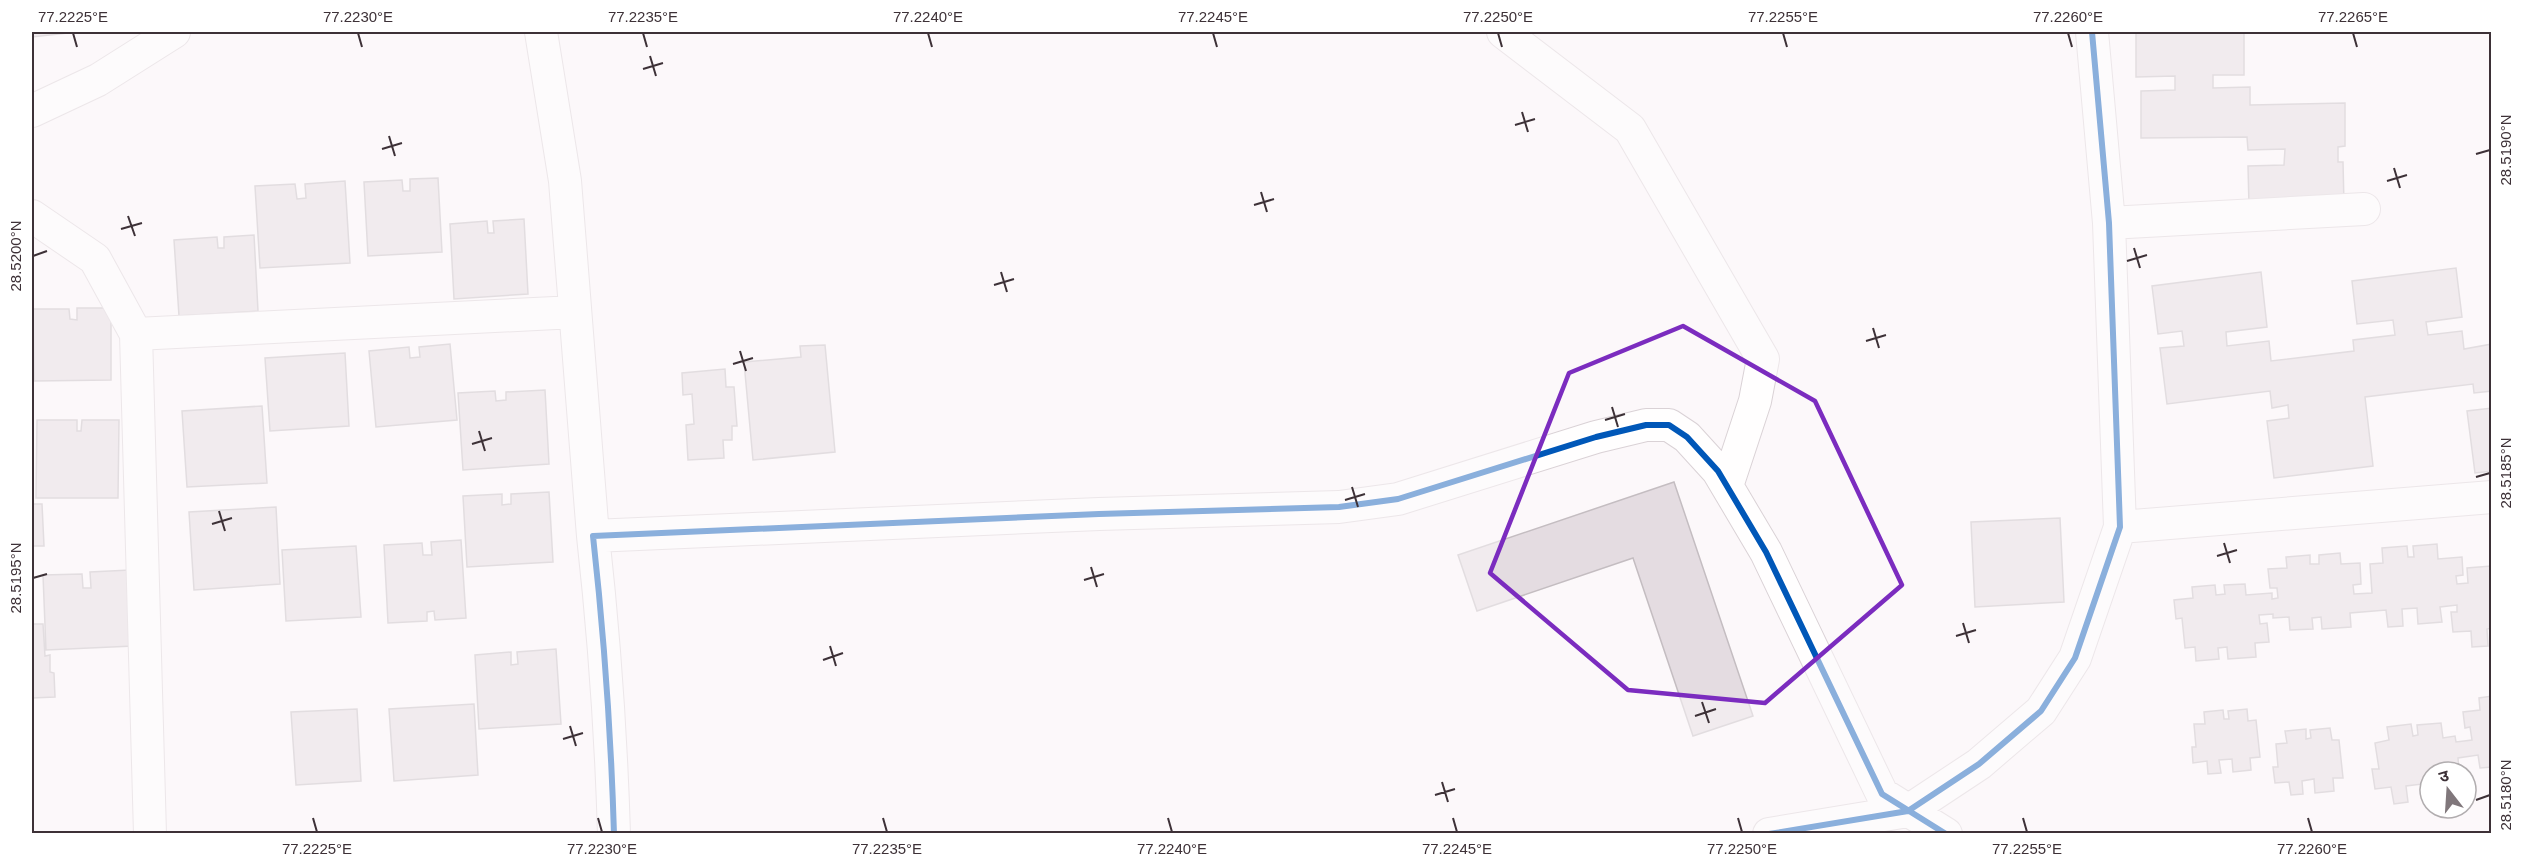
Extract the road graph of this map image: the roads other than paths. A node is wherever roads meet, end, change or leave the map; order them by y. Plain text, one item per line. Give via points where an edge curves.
1 (174, 32) edge
2 (541, 32) edge
3 (1503, 32) edge
4 (2092, 32) edge
5 (32, 111) edge
6 (2364, 209) dead end
7 (32, 216) edge
8 (2109, 223) junction
9 (575, 312) junction
10 (136, 334) junction
11 (1727, 486) junction
12 (2492, 497) edge
13 (2120, 527) junction
14 (593, 536) junction
15 (1908, 811) junction
16 (150, 834) edge
17 (614, 834) edge
18 (1769, 834) edge
19 (1946, 834) edge

1 - 5 street via 98,80
2 - 9 street via 565,181
3 - 11 street via 1630,129 1763,359 1755,400
4 - 8 street
6 - 8 street
7 - 10 street via 95,259
8 - 13 street
9 - 10 street
9 - 14 street
10 - 16 street
11 - 14 street via 1687,437 1669,425 1646,425 1398,500 1339,507
11 - 15 street via 1766,552 1882,794
12 - 13 street
13 - 15 street via 2075,658 2041,711 1979,764
14 - 17 street via 603,631
15 - 18 street
15 - 19 street

